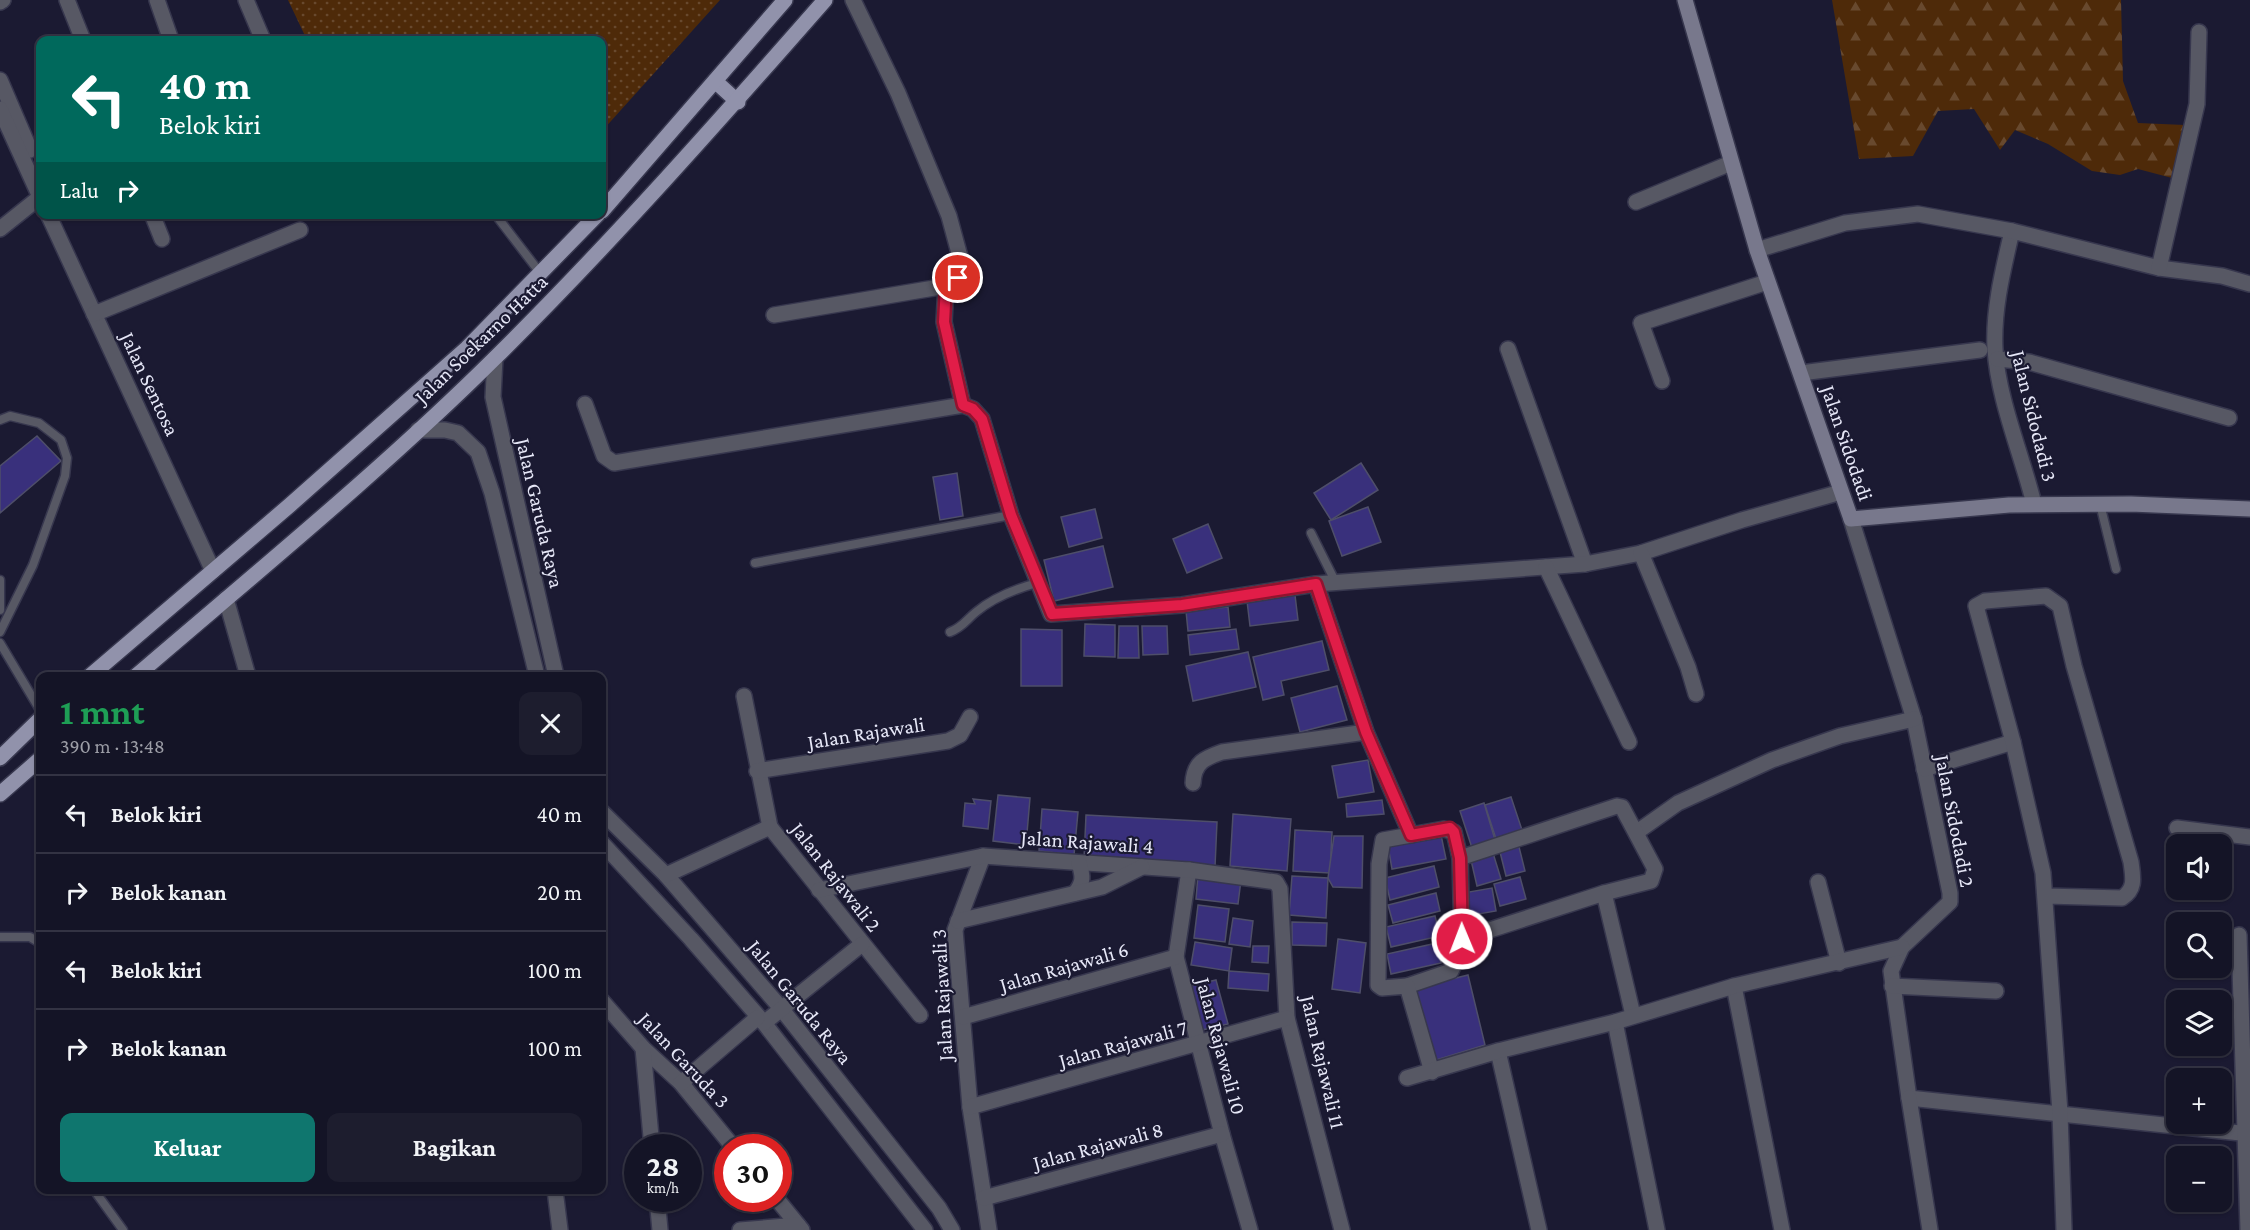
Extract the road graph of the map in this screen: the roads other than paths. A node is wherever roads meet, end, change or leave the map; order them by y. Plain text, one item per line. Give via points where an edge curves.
1 (67, 0) edge
2 (157, 0) edge
3 (246, 0) edge
4 (785, 0) edge
5 (825, 0) edge
6 (853, 0) edge
7 (1685, 0) edge
8 (2199, 32) dead end
9 (81, 36) edge
10 (170, 36) edge
11 (261, 36) edge
12 (0, 80) edge
13 (715, 81) junction
14 (738, 102) junction
15 (0, 109) edge
16 (30, 149) edge
17 (1731, 163) junction
18 (36, 178) edge
19 (36, 200) edge
20 (1636, 202) dead end
21 (606, 206) edge
22 (50, 219) edge
23 (154, 219) edge
24 (499, 219) edge
25 (593, 219) edge
26 (0, 229) edge
27 (300, 230) dead end
28 (2012, 231) junction
29 (162, 239) dead end
30 (1757, 250) junction
31 (2159, 268) junction
32 (541, 274) junction
33 (1767, 282) junction
34 (2250, 284) edge
35 (946, 286) junction
36 (94, 314) junction
37 (774, 315) dead end
38 (1508, 349) dead end
39 (1980, 350) dead end
40 (495, 358) junction
41 (1997, 359) junction
42 (1801, 374) junction
43 (1662, 381) dead end
44 (585, 404) dead end
45 (963, 405) junction
46 (2229, 418) dead end
47 (0, 420) edge
48 (418, 430) junction
49 (1841, 492) junction
50 (2034, 504) junction
51 (2100, 504) junction
52 (2250, 509) edge
53 (1011, 515) junction
54 (1851, 519) junction
55 (1311, 533) dead end
56 (1641, 553) junction
57 (755, 563) dead end
58 (1585, 564) junction
59 (1546, 567) junction
60 (2116, 569) dead end
61 (213, 571) junction
62 (0, 579) edge
63 (1336, 583) junction
64 (1037, 584) junction
65 (1316, 584) junction
66 (226, 599) junction
67 (0, 610) edge
68 (0, 632) edge
69 (950, 632) dead end
70 (0, 643) edge
71 (95, 672) edge
72 (141, 672) edge
73 (247, 672) edge
74 (536, 672) edge
75 (555, 672) edge
76 (1696, 694) dead end
77 (744, 696) dead end
78 (36, 703) edge
79 (970, 717) dead end
80 (1914, 719) junction
81 (36, 723) edge
82 (1366, 732) junction
83 (1629, 742) dead end
84 (2013, 742) junction
85 (0, 758) edge
86 (36, 762) edge
87 (1924, 769) junction
88 (757, 771) junction
89 (1193, 783) dead end
90 (0, 794) edge
91 (606, 816) edge
92 (770, 827) junction
93 (2177, 828) dead end
94 (1636, 832) junction
95 (1411, 835) junction
96 (2250, 837) edge
97 (606, 847) edge
98 (983, 856) junction
99 (1460, 858) junction
100 (1079, 863) junction
101 (1142, 867) junction
102 (1189, 870) junction
103 (666, 875) junction
104 (1818, 882) dead end
105 (819, 890) junction
106 (1075, 893) junction
107 (1604, 893) junction
108 (2046, 896) junction
109 (958, 921) junction
110 (2239, 935) dead end
111 (0, 937) edge
112 (1462, 939) junction
113 (36, 941) edge
114 (862, 944) junction
115 (1902, 947) junction
116 (1176, 957) junction
117 (1839, 963) junction
118 (1407, 986) junction
119 (1734, 986) junction
120 (1892, 986) junction
121 (1995, 991) dead end
122 (606, 1006) edge
123 (780, 1007) junction
124 (1633, 1014) junction
125 (920, 1015) dead end
126 (963, 1017) junction
127 (1287, 1018) junction
128 (760, 1020) junction
129 (1615, 1022) junction
130 (1199, 1045) junction
131 (643, 1048) junction
132 (1498, 1051) junction
133 (1432, 1072) junction
134 (1407, 1078) dead end
135 (681, 1083) junction
136 (1909, 1098) junction
137 (970, 1107) junction
138 (2060, 1113) junction
139 (651, 1134) edge
140 (723, 1134) edge
141 (1222, 1134) junction
142 (2248, 1134) edge
143 (97, 1194) edge
144 (556, 1194) edge
145 (984, 1198) junction
146 (658, 1212) edge
147 (787, 1212) edge
148 (800, 1228) edge
149 (123, 1230) edge
150 (560, 1230) edge
151 (660, 1230) edge
152 (740, 1230) edge
153 (925, 1230) edge
154 (952, 1230) edge
155 (989, 1230) edge
156 (1249, 1230) edge
157 (1342, 1230) edge
158 (1539, 1230) edge
159 (1657, 1230) edge
160 (1782, 1230) edge
161 (1930, 1230) edge
162 (2064, 1230) edge
163 (2248, 1230) edge

1 - 9 street
2 - 10 street
3 - 11 street
4 - 13 main road
5 - 14 main road, Jalan Soekarno Hatta
6 - 35 street via 898,93 949,216 962,264 958,278
7 - 17 street, Jalan Sidodadi
8 - 31 street via 2197,104
12 - 16 street
13 - 14 main road
13 - 21 main road
14 - 40 main road, Jalan Soekarno Hatta
15 - 16 street
16 - 18 street
17 - 20 street
17 - 30 street, Jalan Sidodadi
19 - 26 street
22 - 36 street, Jalan Sentosa
23 - 29 street
24 - 32 lane
25 - 32 main road, Jalan Soekarno Hatta
27 - 36 street
28 - 30 street via 1918,214 1845,224
28 - 31 street
28 - 41 street, Jalan Sidodadi 3 via 1999,289
30 - 33 street, Jalan Sidodadi
31 - 34 street via 2222,276
32 - 61 main road, Jalan Soekarno Hatta via 467,348
33 - 42 street, Jalan Sidodadi
33 - 43 street via 1641,323
35 - 37 street
35 - 45 street via 944,322
36 - 61 street, Jalan Sentosa
38 - 58 street
39 - 42 street
40 - 48 main road, Jalan Soekarno Hatta
40 - 75 street, Jalan Garuda Raya via 493,398
41 - 46 street via 2029,362
41 - 50 street, Jalan Sidodadi 3
42 - 49 street, Jalan Sidodadi
44 - 45 street via 604,456 624,464
45 - 53 street via 982,419
47 - 68 lane via 10,416 39,423 62,440 67,458 65,476 33,566
48 - 66 main road, Jalan Soekarno Hatta
48 - 74 street, Jalan Garuda Raya via 458,433 478,452 492,493
49 - 54 street, Jalan Sidodadi
49 - 56 street
50 - 51 street, Jalan Sidodadi
50 - 54 street, Jalan Sidodadi
51 - 52 street, Jalan Sidodadi
51 - 60 lane
53 - 57 lane
53 - 64 street
54 - 80 street, Jalan Sidodadi 2
55 - 63 lane
56 - 58 street
56 - 76 street
58 - 59 street
59 - 63 street
59 - 83 street
61 - 71 main road, Jalan Soekarno Hatta
62 - 67 lane
63 - 65 street
64 - 65 street via 1052,614 1182,605
64 - 69 lane via 993,600 975,612 963,627
65 - 82 street
66 - 72 main road, Jalan Soekarno Hatta
66 - 73 street
70 - 78 lane
77 - 88 street
79 - 88 street, Jalan Rajawali via 960,735 948,741
80 - 87 street, Jalan Sidodadi 2
80 - 94 street via 1840,736 1772,759 1678,802
81 - 85 main road
82 - 89 street via 1222,752 1202,759 1194,771
82 - 95 street
84 - 87 street
84 - 108 street
84 - 108 street via 1976,606 1985,601 2046,596 2060,606 2134,883 2122,898
86 - 90 main road
87 - 115 street, Jalan Sidodadi 2 via 1950,902
88 - 92 street
91 - 103 street, Jalan Garuda Raya
92 - 103 street, Jalan Rajawali 2
92 - 105 street, Jalan Rajawali 2
93 - 96 street
94 - 99 street via 1626,812 1617,806
94 - 107 street via 1656,875 1651,880
95 - 99 street via 1450,828
95 - 118 street via 1383,840 1379,864 1378,985
97 - 128 street, Jalan Garuda Raya
98 - 100 street, Jalan Rajawali 4
98 - 105 street
98 - 109 street, Jalan Rajawali 3
99 - 112 street
100 - 101 street, Jalan Rajawali 4
100 - 106 street via 1082,885
101 - 102 street, Jalan Rajawali 4
101 - 106 street via 1102,887
102 - 116 street, Jalan Rajawali 10
102 - 127 street, Jalan Rajawali 11 via 1279,885
103 - 123 street, Jalan Garuda Raya
104 - 117 street
105 - 114 street, Jalan Rajawali 2
106 - 109 street
107 - 112 street
107 - 124 street
108 - 138 street
109 - 126 street, Jalan Rajawali 3 via 955,930
110 - 142 street
111 - 113 lane
112 - 118 street via 1451,971
114 - 123 street
114 - 125 street, Jalan Rajawali 2
115 - 117 street
115 - 120 street, Jalan Sidodadi 2 via 1891,971
116 - 126 street, Jalan Rajawali 6
116 - 130 street, Jalan Rajawali 10
117 - 119 street
118 - 133 street
119 - 124 street
119 - 160 street
120 - 121 street
120 - 136 street, Jalan Sidodadi 2
122 - 131 street, Jalan Garuda 3
123 - 128 street
123 - 154 street, Jalan Garuda Raya via 939,1208
124 - 129 street
126 - 137 street, Jalan Rajawali 3
127 - 130 street, Jalan Rajawali 7
127 - 157 street, Jalan Rajawali 11
128 - 135 street
128 - 153 street, Jalan Garuda Raya
129 - 132 street
129 - 159 street
130 - 137 street, Jalan Rajawali 7
130 - 141 street, Jalan Rajawali 10
131 - 135 street, Jalan Garuda 3
131 - 139 street
132 - 133 street
132 - 158 street
133 - 134 street
135 - 140 street, Jalan Garuda 3
136 - 138 street
136 - 161 street, Jalan Sidodadi 2
137 - 145 street, Jalan Rajawali 3
138 - 142 street
138 - 162 street
141 - 145 street, Jalan Rajawali 8
141 - 156 street, Jalan Rajawali 10
142 - 163 street
143 - 149 lane
144 - 150 street
145 - 155 street, Jalan Rajawali 3
146 - 151 street
147 - 148 street
148 - 152 street

